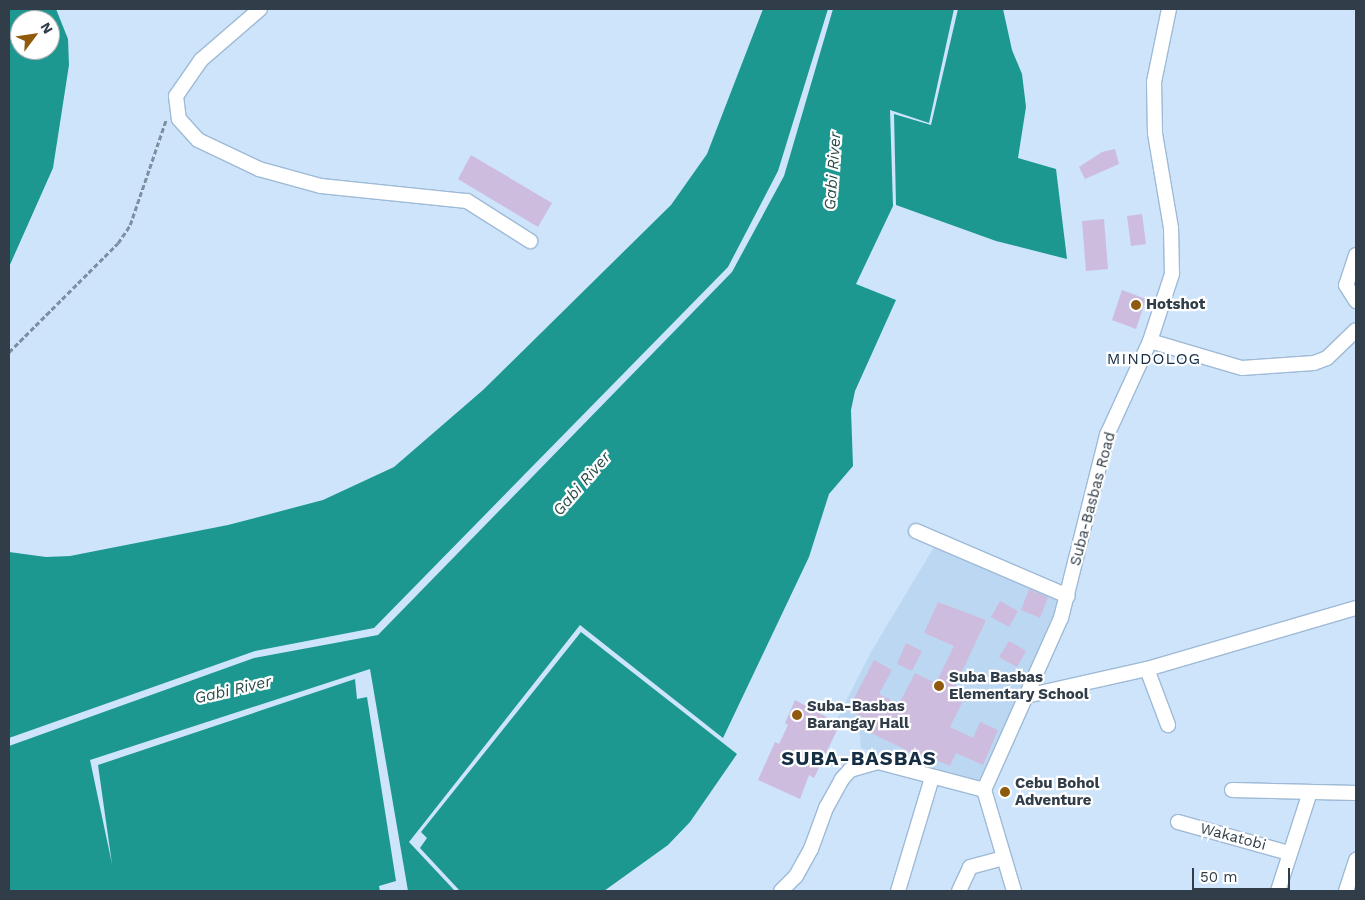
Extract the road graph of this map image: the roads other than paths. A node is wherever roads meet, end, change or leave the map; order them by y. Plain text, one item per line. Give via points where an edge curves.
1 (260, 9) edge
2 (1169, 9) edge
3 (530, 241) dead end
4 (1356, 255) edge
5 (1356, 300) edge
6 (1356, 330) edge
7 (1150, 341) junction
8 (916, 531) dead end
9 (1068, 596) junction
10 (1356, 608) edge
11 (1147, 669) junction
12 (1026, 696) junction
13 (1168, 725) dead end
14 (932, 778) junction
15 (984, 790) junction
16 (1232, 790) dead end
17 (1310, 792) junction
18 (1356, 793) edge
19 (1178, 822) dead end
20 (1289, 853) junction
21 (1003, 858) junction
22 (1356, 860) edge
23 (781, 891) edge
24 (898, 891) edge
25 (959, 891) edge
26 (1014, 891) edge
27 (1278, 891) edge
28 (1346, 891) edge

1 - 3 street via 201,60 176,96 179,119 198,140 259,169 321,186 468,201
2 - 7 street, Suba-Basbas Road via 1154,82 1155,133 1172,228 1172,274
4 - 5 street via 1346,285
6 - 7 street via 1327,358 1314,363 1242,368
7 - 9 street, Suba-Basbas Road via 1107,435
8 - 9 street
9 - 12 street, Suba-Basbas Road
10 - 11 street
11 - 12 street
11 - 13 street
12 - 15 street, Suba-Basbas Road
14 - 15 street
14 - 23 street via 878,762 850,770 826,808 811,849 796,876
14 - 24 street
15 - 21 street
16 - 17 street
17 - 18 street
17 - 20 street
19 - 20 street, Wakatobi
20 - 27 street
21 - 25 street via 970,867
21 - 26 street
22 - 28 street

